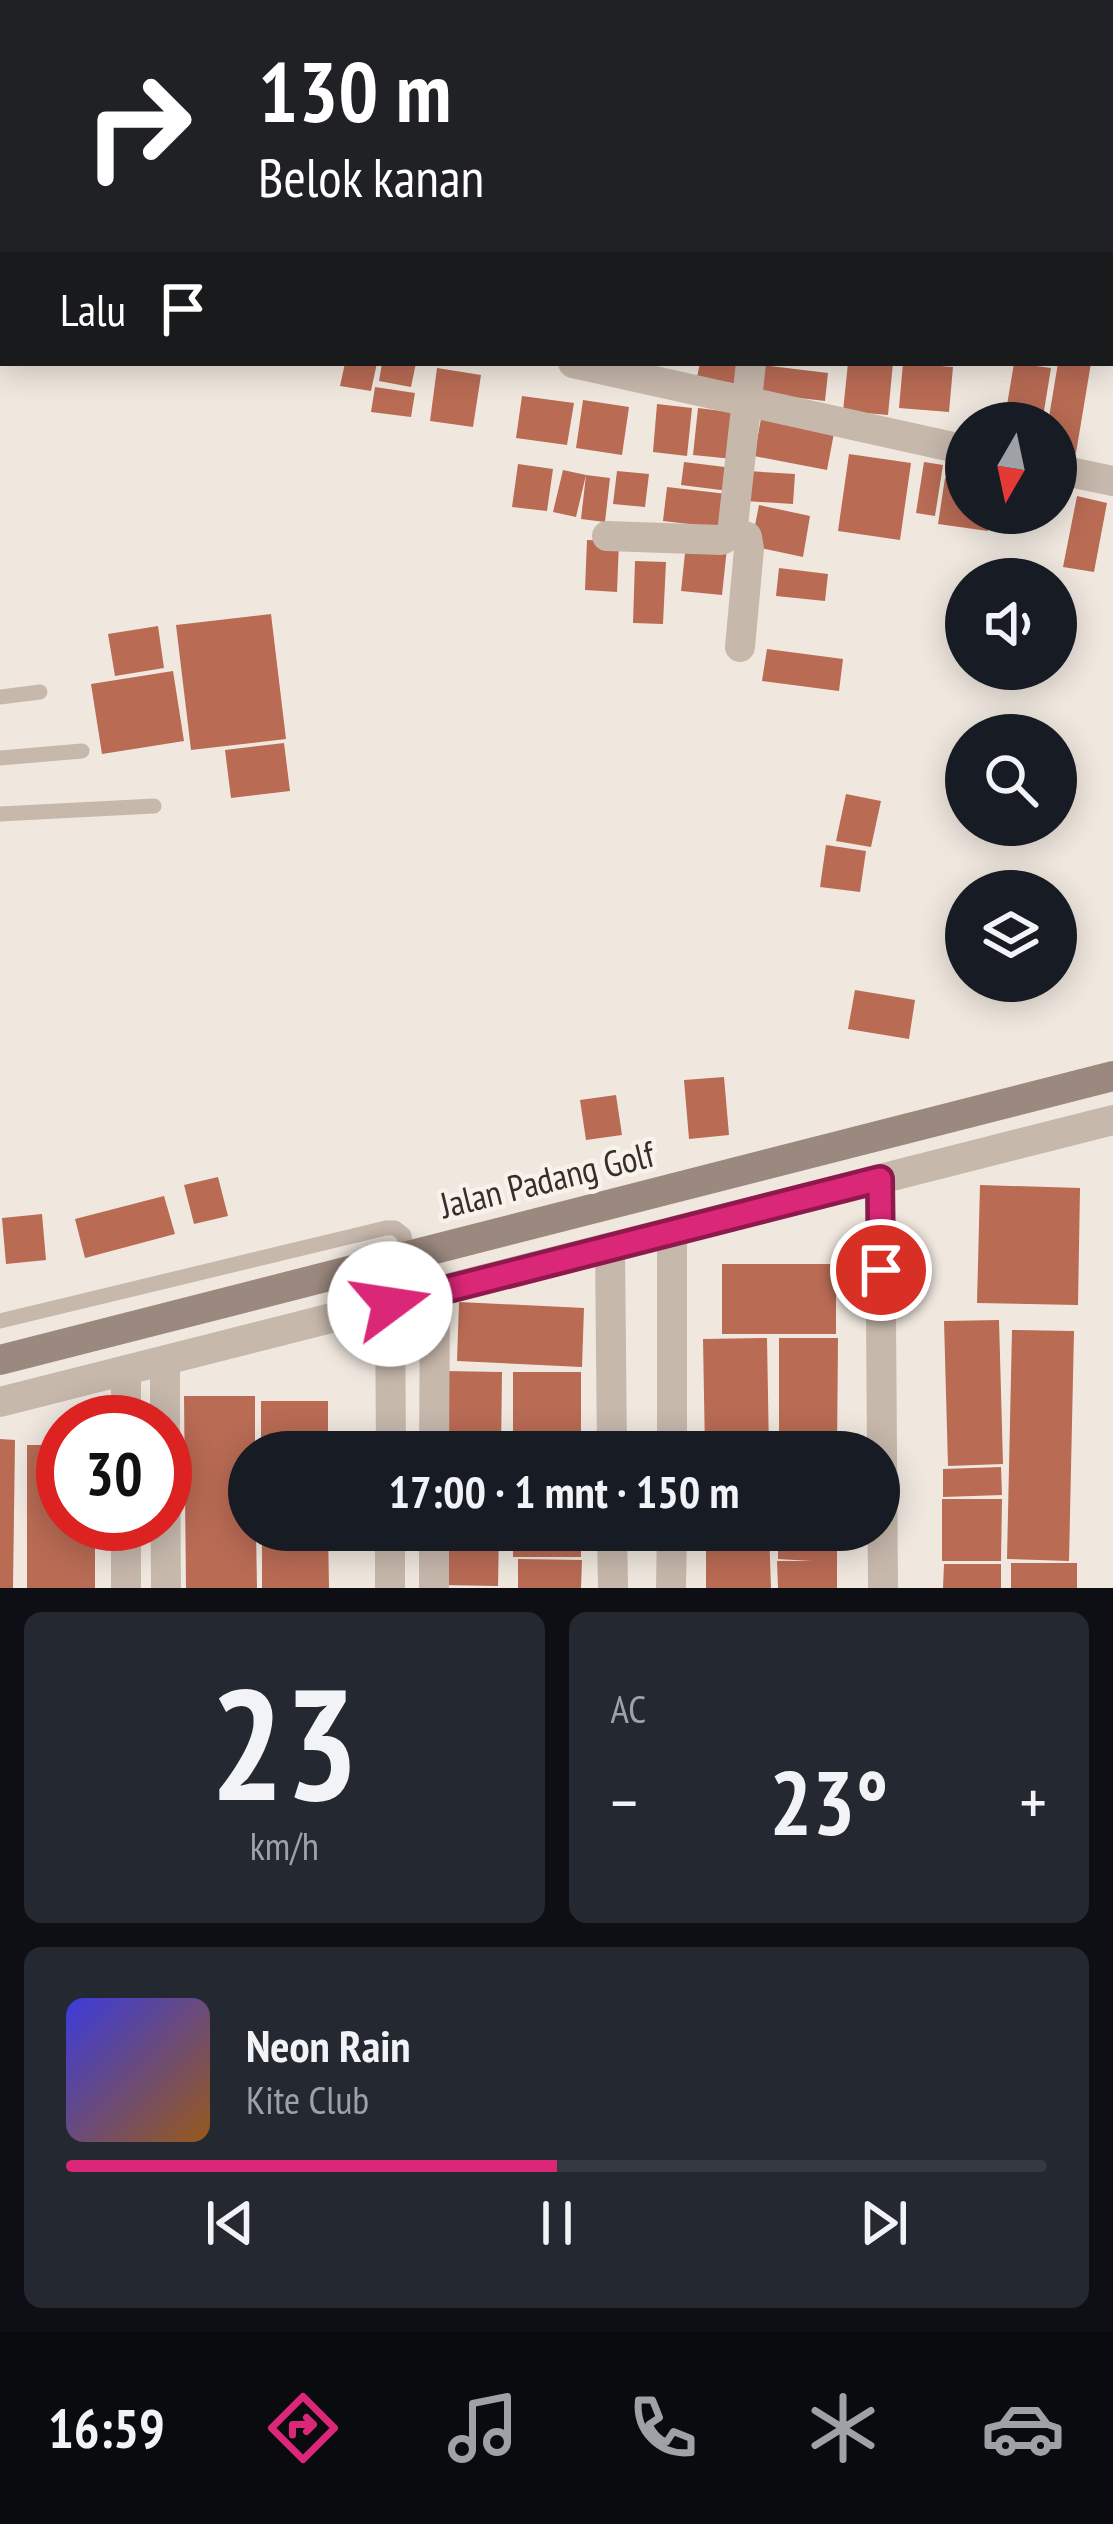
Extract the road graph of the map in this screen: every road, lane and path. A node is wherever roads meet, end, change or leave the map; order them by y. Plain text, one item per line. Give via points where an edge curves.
1 (593, 366) edge
2 (751, 366) edge
3 (746, 403) junction
4 (945, 446) edge
5 (1077, 474) edge
6 (1113, 481) edge
7 (733, 532) junction
8 (607, 536) dead end
9 (740, 647) dead end
10 (40, 692) dead end
11 (0, 698) edge
12 (82, 751) dead end
13 (0, 758) edge
14 (154, 806) dead end
15 (0, 814) edge
16 (1113, 1076) edge
17 (1113, 1120) edge
18 (800, 1155) junction
19 (880, 1179) junction
20 (807, 1198) junction
21 (672, 1233) junction
22 (610, 1248) junction
23 (408, 1254) junction
24 (412, 1298) junction
25 (44, 1311) junction
26 (0, 1321) edge
27 (52, 1346) junction
28 (0, 1360) edge
29 (165, 1361) junction
30 (126, 1372) junction
31 (126, 1395) edge
32 (165, 1395) edge
33 (0, 1402) edge
34 (394, 1431) edge
35 (431, 1431) edge
36 (612, 1431) edge
37 (672, 1431) edge
38 (126, 1551) edge
39 (166, 1551) edge
40 (390, 1551) edge
41 (434, 1551) edge
42 (612, 1551) edge
43 (671, 1551) edge
44 (126, 1588) edge
45 (166, 1588) edge
46 (389, 1588) edge
47 (434, 1588) edge
48 (613, 1588) edge
49 (671, 1588) edge
50 (884, 1588) edge

1 - 3 street
2 - 3 street
3 - 4 street
3 - 7 street
5 - 6 street
7 - 8 street via 722,540
7 - 9 street via 747,537 749,549
10 - 11 lane
12 - 13 lane
14 - 15 lane
16 - 18 street, Jalan Padang Golf
17 - 19 street
18 - 20 street
18 - 23 street, Jalan Padang Golf
19 - 20 street
19 - 50 street
20 - 21 street
21 - 22 street
21 - 37 street
22 - 24 street
22 - 36 street
23 - 24 lane
23 - 25 lane via 404,1235 386,1228
23 - 27 street, Jalan Padang Golf
24 - 29 street
24 - 34 street
24 - 35 street
25 - 26 lane
25 - 27 lane
27 - 28 street, Jalan Padang Golf
29 - 30 street
29 - 32 street
30 - 31 street
30 - 33 street
38 - 44 street
39 - 45 street
40 - 46 street
41 - 47 street
42 - 48 street
43 - 49 street

